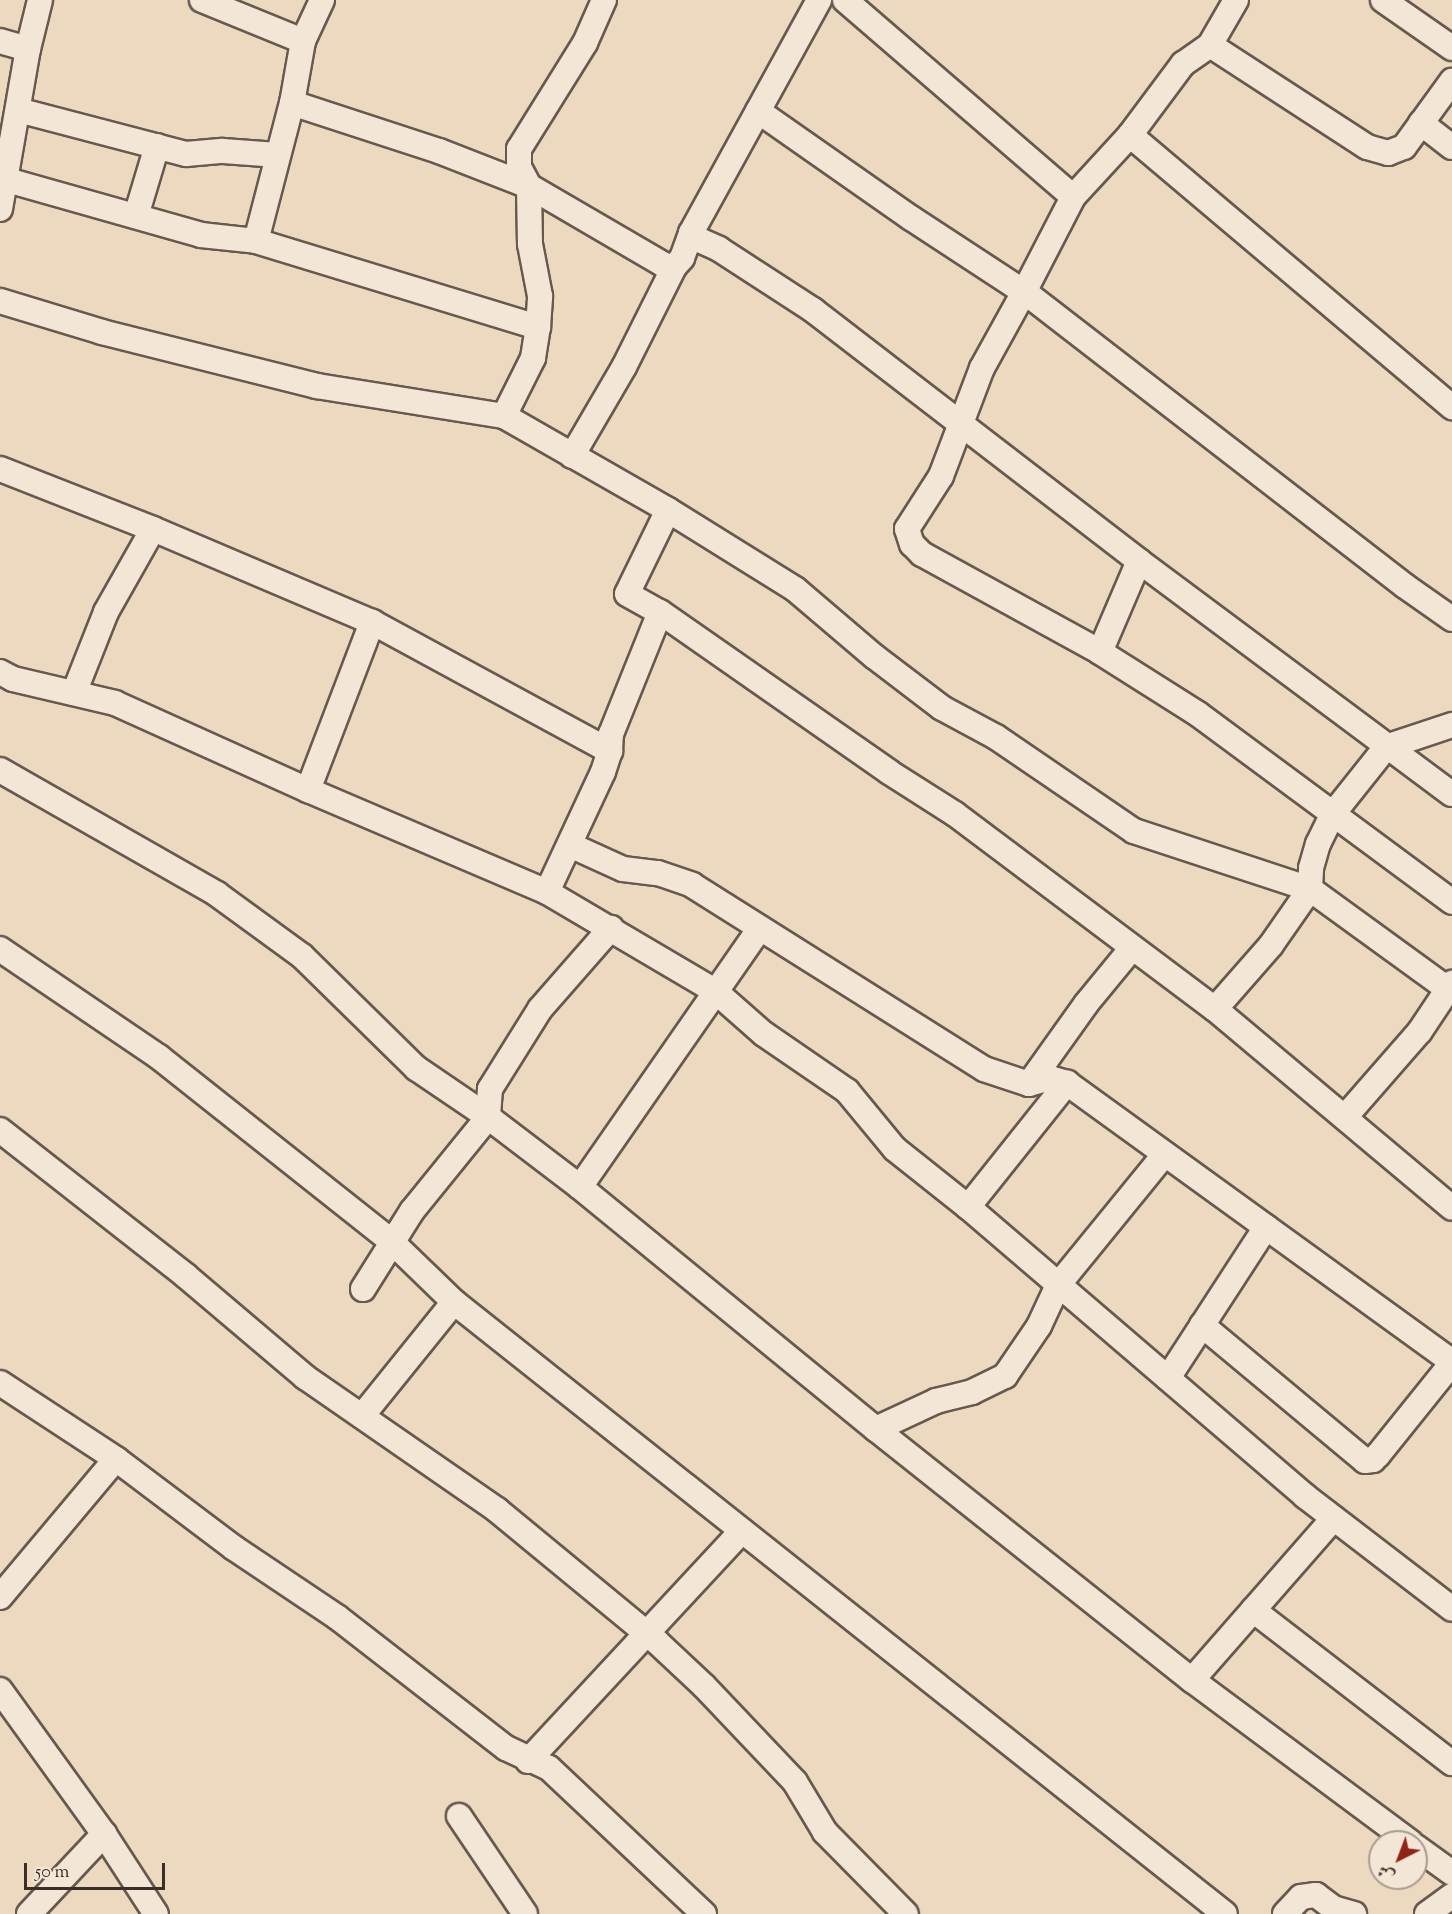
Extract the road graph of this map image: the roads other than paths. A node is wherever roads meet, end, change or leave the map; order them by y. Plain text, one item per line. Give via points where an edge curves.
1 (40, 0) edge
2 (202, 0) edge
3 (322, 0) edge
4 (604, 0) edge
5 (819, 0) edge
6 (845, 0) edge
7 (1236, 0) edge
8 (1383, 0) edge
9 (0, 41) edge
10 (303, 41) junction
11 (1210, 45) junction
12 (1452, 48) edge
13 (28, 50) junction
14 (1452, 81) edge
15 (292, 103) junction
16 (18, 110) junction
17 (758, 111) junction
18 (1421, 123) junction
19 (1130, 135) junction
20 (157, 146) junction
21 (1452, 147) edge
22 (278, 155) junction
23 (3, 179) edge
24 (529, 186) junction
25 (1073, 197) junction
26 (0, 209) edge
27 (136, 216) junction
28 (692, 233) junction
29 (256, 241) junction
30 (674, 267) junction
31 (1024, 292) junction
32 (0, 301) edge
33 (538, 327) junction
34 (1452, 406) edge
35 (504, 416) junction
36 (961, 425) junction
37 (572, 456) junction
38 (0, 469) edge
39 (668, 510) junction
40 (153, 529) junction
41 (1139, 561) junction
42 (660, 612) junction
43 (1452, 619) edge
44 (372, 621) junction
45 (1100, 652) junction
46 (0, 672) edge
47 (74, 693) junction
48 (1452, 725) edge
49 (1386, 747) junction
50 (610, 751) junction
51 (0, 770) edge
52 (308, 790) junction
53 (1452, 794) edge
54 (1332, 815) junction
55 (570, 845) junction
56 (1310, 889) junction
57 (547, 892) junction
58 (1452, 902) edge
59 (611, 928) junction
60 (760, 928) junction
61 (1132, 948) junction
62 (2, 954) edge
63 (1451, 988) edge
64 (715, 992) junction
65 (1215, 1009) junction
66 (1067, 1083) junction
67 (1029, 1084) junction
68 (488, 1117) junction
69 (1345, 1118) junction
70 (0, 1130) edge
71 (1164, 1155) junction
72 (580, 1187) junction
73 (968, 1206) junction
74 (1452, 1208) edge
75 (1266, 1227) junction
76 (391, 1241) junction
77 (1058, 1285) junction
78 (363, 1289) dead end
79 (454, 1302) junction
80 (1202, 1325) junction
81 (1452, 1363) edge
82 (1168, 1378) junction
83 (0, 1383) edge
84 (362, 1416) junction
85 (876, 1429) junction
86 (116, 1459) junction
87 (1334, 1518) junction
88 (742, 1531) junction
89 (0, 1597) edge
90 (1452, 1609) edge
91 (1253, 1610) junction
92 (648, 1635) junction
93 (1192, 1680) junction
94 (0, 1690) edge
95 (528, 1761) junction
96 (1452, 1763) edge
97 (459, 1816) dead end
98 (1394, 1830) edge
99 (104, 1834) junction
100 (1428, 1856) edge
101 (1452, 1874) edge
102 (1452, 1896) edge
103 (29, 1914) edge
104 (156, 1914) edge
105 (525, 1914) edge
106 (704, 1914) edge
107 (906, 1914) edge
108 (1225, 1914) edge
109 (1285, 1914) edge
110 (1354, 1914) edge
111 (1427, 1914) edge

1 - 13 street
2 - 10 street
3 - 10 street
4 - 24 street via 585,43 519,149 519,167
5 - 17 street
6 - 25 street
7 - 11 street
8 - 12 street
9 - 13 street
10 - 15 street
11 - 18 street via 1367,147 1388,153 1404,147
11 - 19 street via 1183,64
13 - 16 street
14 - 18 street
15 - 22 street
15 - 24 street
16 - 20 street
16 - 23 street
17 - 28 street
17 - 31 street
18 - 21 street
19 - 25 street
19 - 34 street
20 - 22 street via 186,154 223,151
20 - 27 street
22 - 29 street
23 - 26 street
23 - 27 street
24 - 30 street via 664,265
24 - 33 street via 530,244 540,296
25 - 31 street
27 - 29 street via 201,235
28 - 30 street
28 - 36 street via 813,310
29 - 33 street
30 - 37 street via 624,368
31 - 36 street via 982,368
31 - 43 street
32 - 35 street via 102,332 317,386
33 - 35 street via 533,358
35 - 37 street
36 - 41 street
36 - 45 street via 941,476 907,529 912,544 922,554
37 - 39 street
38 - 40 street
39 - 42 street via 627,594
39 - 56 street via 795,589 942,708 996,737 1134,831
40 - 44 street
40 - 47 street via 106,612
41 - 45 street
41 - 49 street
42 - 50 street via 611,734
42 - 61 street via 955,814
44 - 50 street
44 - 52 street
45 - 54 street via 1198,714
46 - 47 street via 13,679
47 - 52 street via 115,703
48 - 49 street
49 - 53 street
49 - 54 street
50 - 55 street
51 - 68 street via 217,894 302,956 416,1068
52 - 57 street
54 - 56 street via 1318,844
54 - 58 street
55 - 57 street
55 - 60 street via 623,869 658,873 692,885
56 - 63 street
56 - 65 street via 1271,945
57 - 59 street
59 - 64 street
59 - 68 street via 540,1009 520,1039 490,1089
60 - 64 street
60 - 67 street via 984,1069
61 - 65 street
61 - 67 street
62 - 76 street via 159,1057
63 - 69 street via 1420,1031
64 - 72 street
64 - 73 street via 764,1034 847,1091 895,1149
65 - 69 street
66 - 67 street via 1050,1078
66 - 71 street
66 - 73 street
68 - 72 street
68 - 76 street
69 - 74 street
70 - 84 street via 186,1276 305,1377
71 - 75 street
71 - 77 street
72 - 85 street
73 - 77 street
75 - 80 street
75 - 81 street
76 - 78 street
76 - 79 street
77 - 82 street
77 - 85 street via 1039,1326 1005,1376 972,1392 936,1401
79 - 84 street
79 - 88 street
80 - 81 street via 1365,1461 1378,1455
80 - 82 street
82 - 87 street
83 - 86 street
84 - 92 street via 497,1510
85 - 93 street
86 - 89 street
86 - 95 street via 234,1548 337,1617
87 - 90 street
87 - 91 street
88 - 92 street
88 - 108 street
91 - 93 street
91 - 96 street
92 - 95 street
92 - 107 street via 704,1686 795,1782 825,1832
93 - 98 street
94 - 99 street
95 - 106 street via 549,1768
97 - 105 street
99 - 103 street
99 - 104 street
100 - 101 street
102 - 111 street
109 - 110 street via 1301,1897 1316,1895 1333,1908

